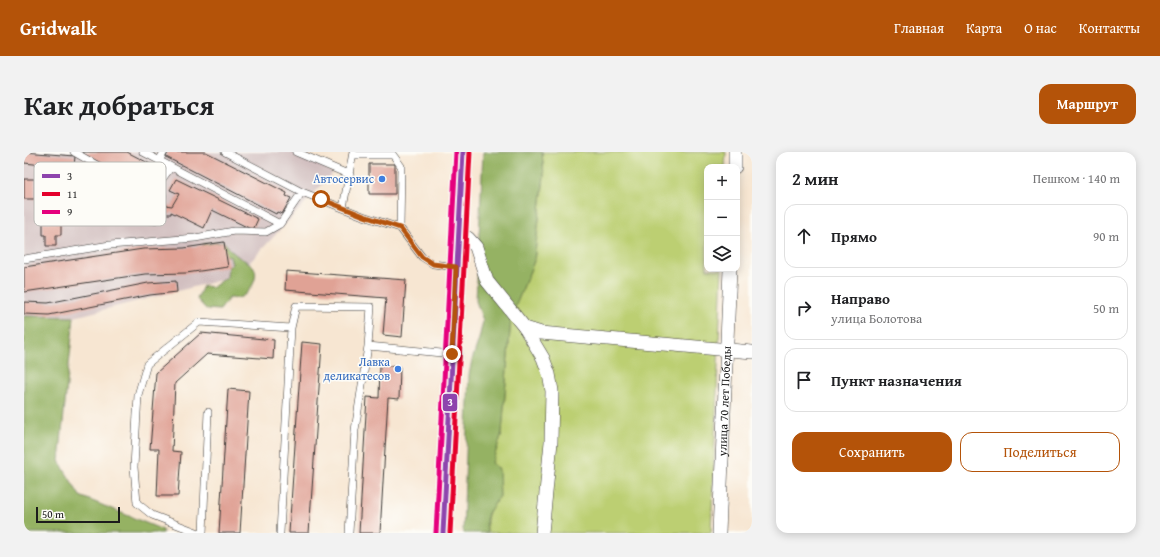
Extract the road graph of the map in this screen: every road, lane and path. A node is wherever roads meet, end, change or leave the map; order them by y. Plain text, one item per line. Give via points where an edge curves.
1 (74, 152) edge
2 (143, 152) edge
3 (164, 152) edge
4 (225, 152) edge
5 (296, 152) edge
6 (463, 152) edge
7 (735, 152) edge
8 (353, 153) edge
9 (159, 161) joint
10 (92, 162) edge
11 (166, 164) edge
12 (735, 164) edge
13 (171, 167) junction
14 (166, 174) edge
15 (350, 175) junction
16 (302, 192) junction
17 (344, 208) junction
18 (280, 224) junction
19 (400, 228) junction
20 (458, 233) junction
21 (24, 259) edge
22 (456, 267) junction
23 (730, 272) edge
24 (291, 328) junction
25 (525, 328) junction
26 (368, 346) junction
27 (727, 350) junction
28 (752, 352) edge
29 (452, 354) junction
30 (208, 412) dead end
31 (199, 533) edge
32 (203, 533) edge
33 (280, 533) edge
34 (349, 533) edge
35 (443, 533) edge
36 (542, 533) edge
37 (719, 533) edge

1 - 10 lane
2 - 9 lane
3 - 9 lane
4 - 16 lane
5 - 15 lane
6 - 20 main road
7 - 12 street
8 - 15 lane
8 - 19 lane via 393,155 401,166
11 - 13 lane
13 - 14 lane
13 - 18 lane
15 - 17 lane
16 - 17 lane
16 - 18 lane
17 - 19 lane
18 - 21 lane via 266,232 234,231 195,238 110,245
19 - 22 lane via 422,257 433,264
20 - 22 main road
20 - 25 street via 468,238 476,247 487,281
22 - 29 main road
23 - 27 street, улица 70 лет Победы
24 - 26 lane via 296,306 371,307
24 - 31 lane via 199,322 147,364 138,395 134,467 137,503 152,515
24 - 33 lane
25 - 27 street via 541,333
25 - 36 street via 543,358 552,391 551,442
26 - 29 lane
26 - 34 lane via 355,430
27 - 28 street
27 - 37 street, улица 70 лет Победы
29 - 35 main road
30 - 32 lane

